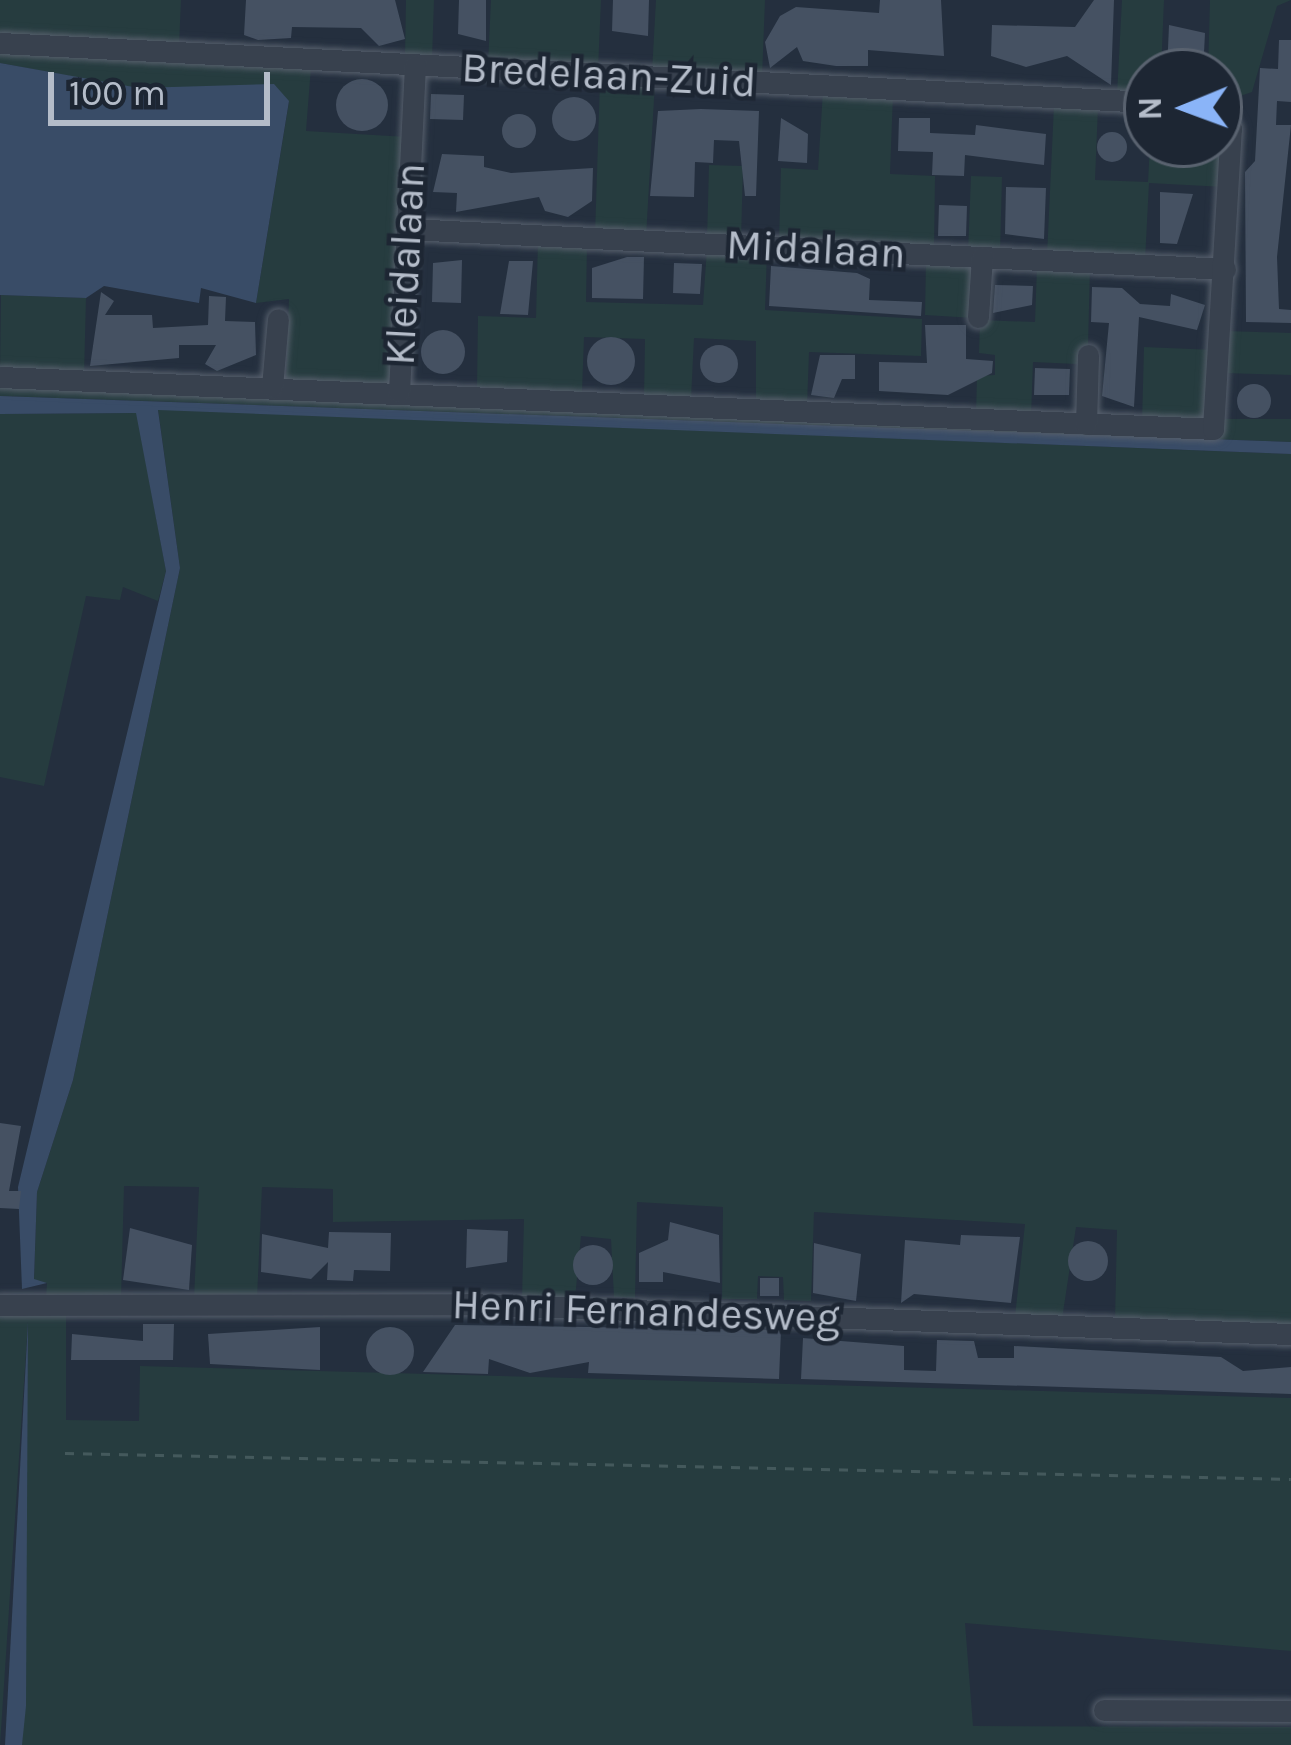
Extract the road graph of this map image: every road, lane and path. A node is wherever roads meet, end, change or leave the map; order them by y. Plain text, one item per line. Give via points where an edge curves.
1 (0, 43) edge
2 (416, 65) junction
3 (1123, 101) edge
4 (1224, 168) edge
5 (408, 230) junction
6 (982, 257) junction
7 (1225, 269) junction
8 (978, 317) dead end
9 (278, 319) dead end
10 (1088, 355) dead end
11 (0, 377) edge
12 (272, 387) junction
13 (399, 392) junction
14 (1086, 424) junction
15 (0, 1305) edge
16 (1291, 1334) edge
17 (64, 1453) dead end
18 (1291, 1479) edge
19 (1104, 1710) dead end
20 (1291, 1711) edge

1 - 2 street, Bredelaan-Zuid
2 - 3 street, Bredelaan-Zuid
2 - 5 street, Kleidalaan
4 - 7 street
5 - 6 street, Midalaan
5 - 13 street, Kleidalaan
6 - 7 street, Midalaan
6 - 8 street
7 - 14 street via 1213,428
9 - 12 street
10 - 14 street
11 - 12 street
12 - 13 street
13 - 14 street
15 - 16 street, Henri Fernandesweg via 468,1304
17 - 18 path
19 - 20 street

